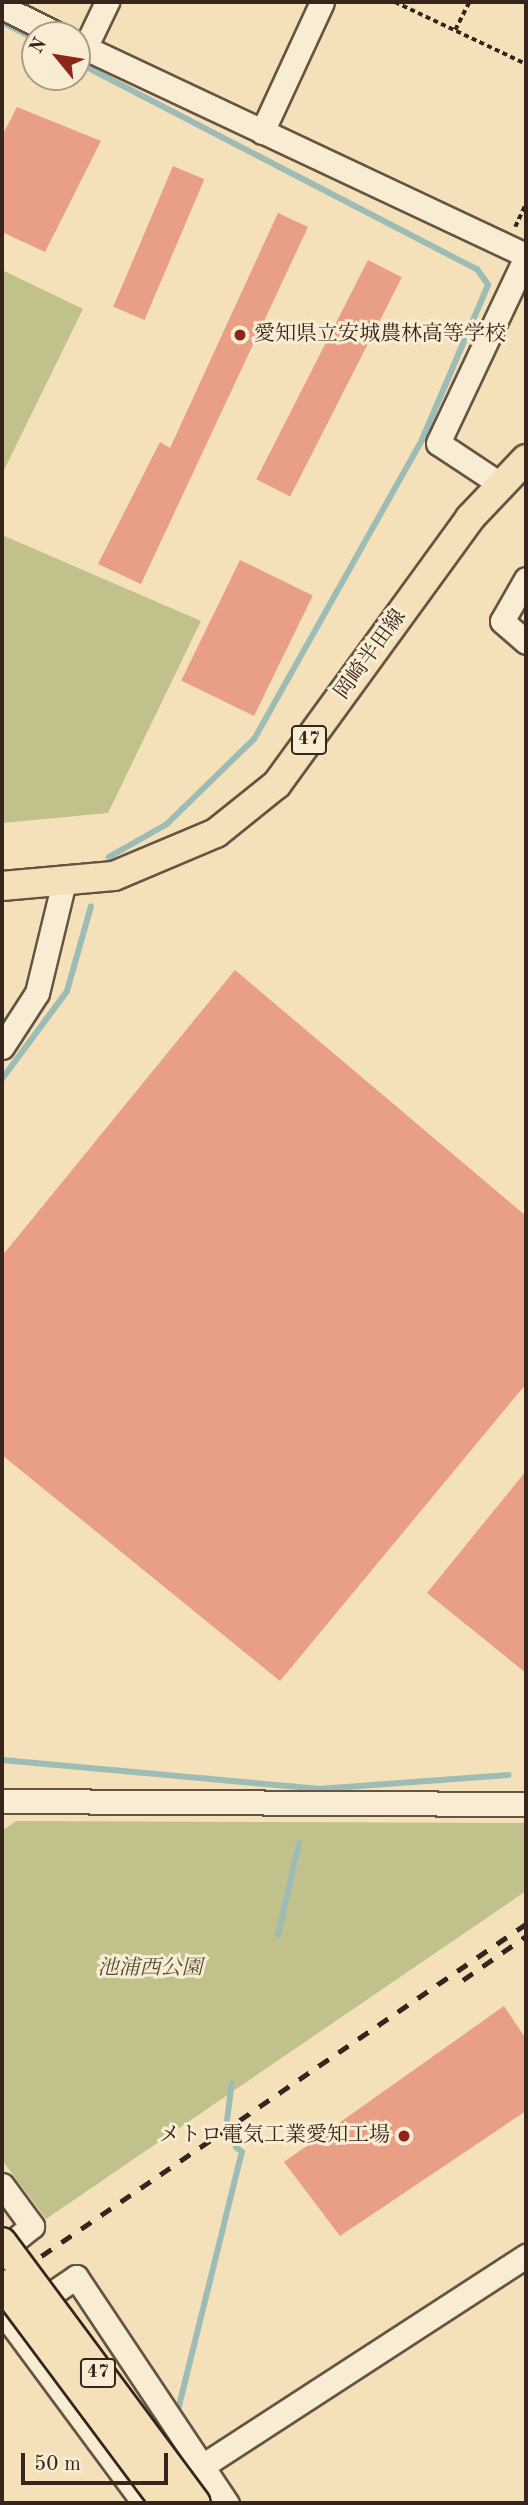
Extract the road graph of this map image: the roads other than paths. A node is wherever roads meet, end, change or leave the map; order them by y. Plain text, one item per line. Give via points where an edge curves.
1 (107, 2) edge
2 (322, 2) edge
3 (2, 7) edge
4 (30, 21) edge
5 (91, 29) edge
6 (91, 51) edge
7 (262, 132) junction
8 (520, 252) edge
9 (526, 458) edge
10 (500, 484) junction
11 (526, 579) edge
12 (526, 642) edge
13 (64, 881) junction
14 (2, 886) edge
15 (2, 1047) edge
16 (2, 1801) edge
17 (526, 1804) edge
18 (2, 2185) edge
19 (2, 2242) edge
20 (2, 2250) edge
21 (526, 2256) edge
22 (2, 2284) edge
23 (202, 2466) junction
24 (145, 2503) edge
25 (165, 2503) edge
26 (196, 2503) edge
27 (227, 2503) edge

1 - 5 street
2 - 7 street
3 - 4 street
6 - 7 street
7 - 8 street
8 - 10 street via 438,443
9 - 10 main road, 岡崎半田線 / 47
10 - 13 main road, 岡崎半田線 / 47 via 277,784 216,833 114,876
11 - 12 street via 502,621
13 - 14 main road, 岡崎半田線 / 47
13 - 15 street via 37,993
16 - 17 street
18 - 20 street via 32,2226
19 - 26 main road, 47, bridge
21 - 23 street
22 - 25 main road, 47, bridge
23 - 24 street
23 - 24 street via 76,2277 10,2322
23 - 27 street

